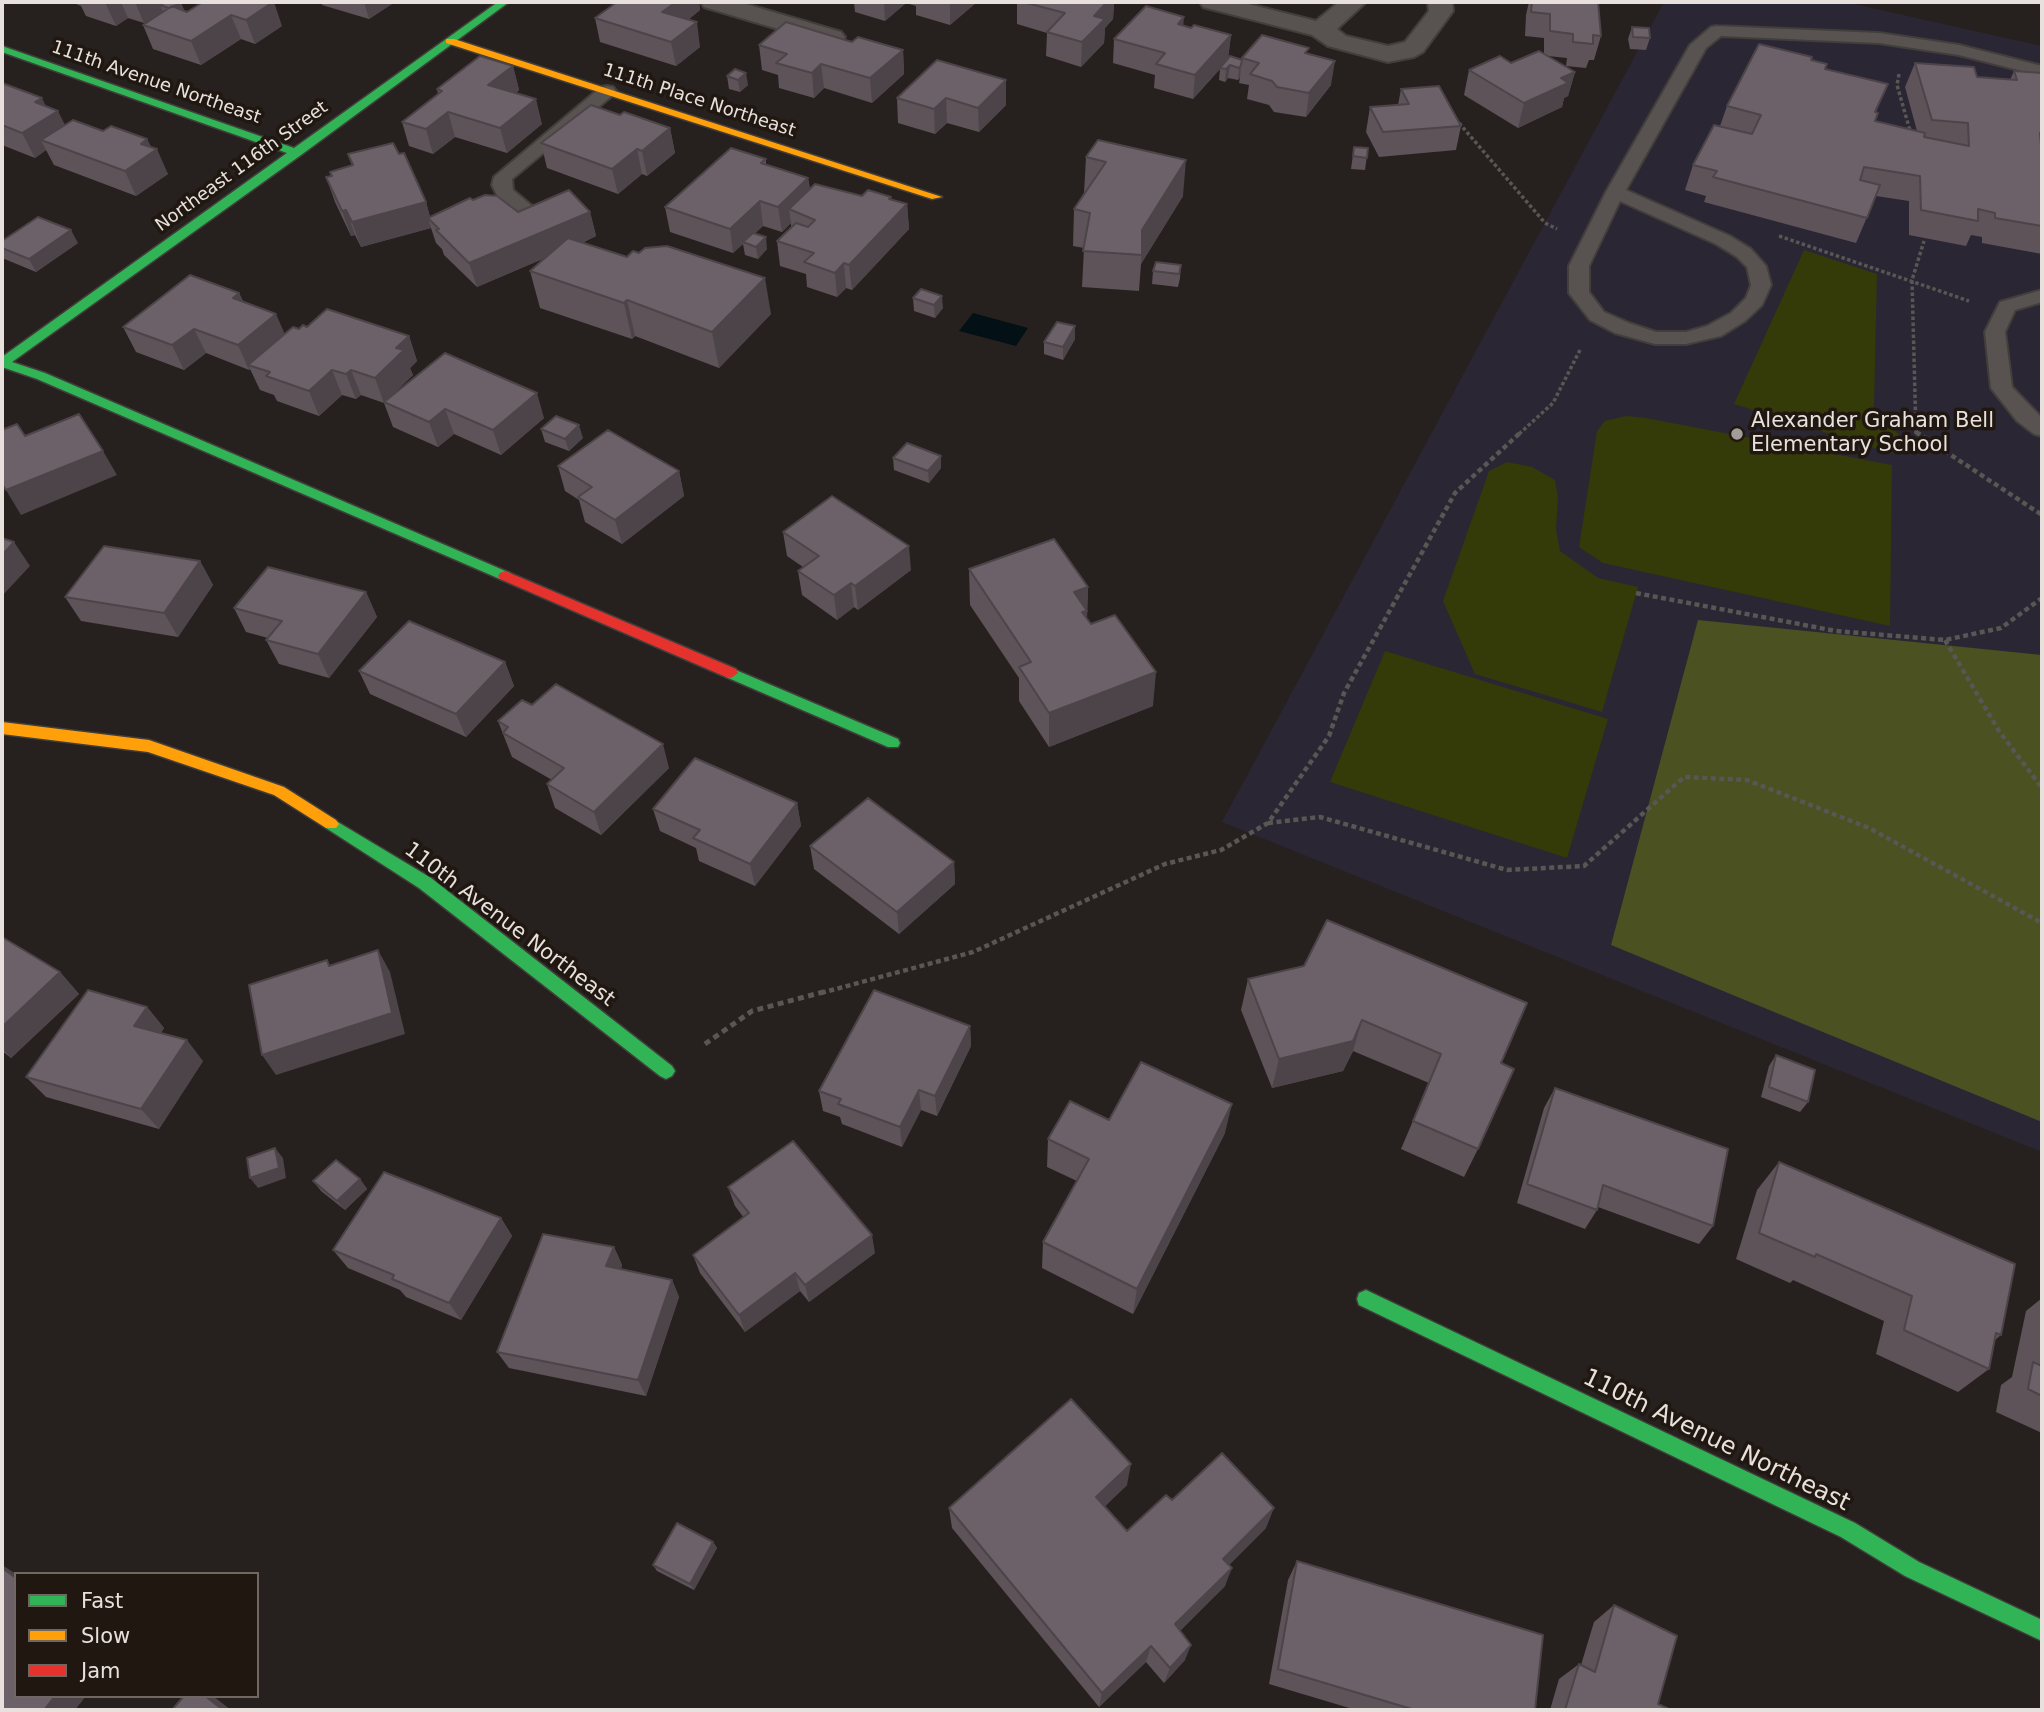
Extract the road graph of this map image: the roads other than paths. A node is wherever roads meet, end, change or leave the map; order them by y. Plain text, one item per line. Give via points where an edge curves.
1 (504, 2) edge
2 (713, 2) edge
3 (1212, 2) edge
4 (1354, 2) edge
5 (1440, 2) edge
6 (1321, 30) junction
7 (832, 37) edge
8 (450, 41) junction
9 (2, 49) edge
10 (2042, 71) edge
11 (607, 92) junction
12 (296, 153) junction
13 (1615, 192) junction
14 (936, 197) dead end
15 (535, 216) edge
16 (2042, 296) edge
17 (2, 363) edge
18 (2042, 429) edge
19 (2, 728) edge
20 (893, 743) dead end
21 (666, 1072) road end
22 (1366, 1299) dead end
23 (2042, 1631) edge

1 - 8 street, Northeast 116th Street
2 - 7 street
3 - 6 street
4 - 6 street
5 - 6 street via 1441,11 1415,47 1405,52 1368,51 1337,41
8 - 11 street, 111th Place Northeast
8 - 12 street, Northeast 116th Street
9 - 12 street, 111th Avenue Northeast
10 - 13 lane via 1959,50 1879,38 1717,32 1699,44
11 - 14 street, 111th Place Northeast
11 - 15 lane via 503,177 505,193
12 - 17 street, Northeast 116th Street
13 - 13 lane via 1744,253 1756,266 1761,285 1755,301 1714,331 1686,338 1655,338 1597,316 1579,293 1578,266
16 - 18 lane via 2007,306 1994,332 2002,387
17 - 20 street
19 - 21 street, 110th Avenue Northeast via 149,746 279,791 425,883
22 - 23 street, 110th Avenue Northeast via 1848,1530 1912,1570

